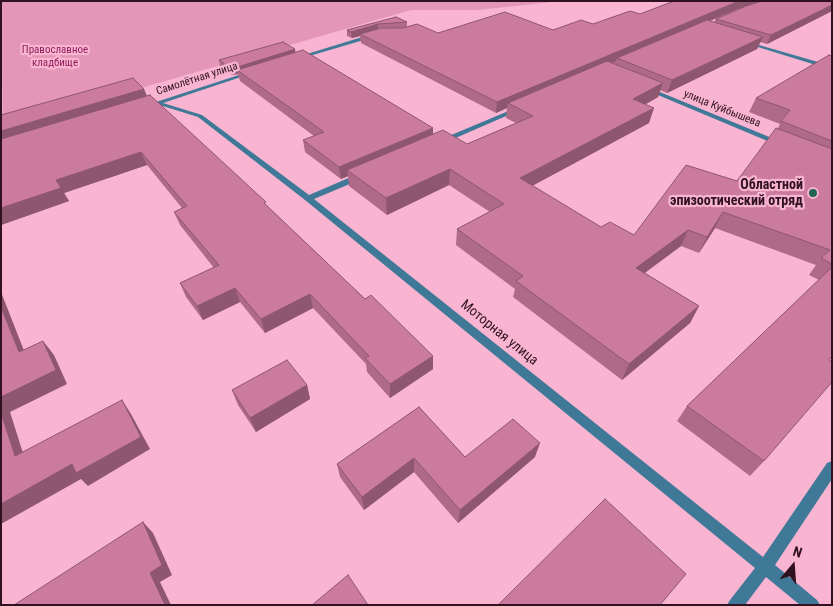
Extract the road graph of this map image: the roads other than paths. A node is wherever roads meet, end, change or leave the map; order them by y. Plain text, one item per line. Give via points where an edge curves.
1 (381, 33) edge
2 (739, 39) edge
3 (294, 59) edge
4 (832, 68) edge
5 (257, 71) edge
6 (642, 86) edge
7 (151, 104) joint
8 (524, 106) edge
9 (434, 144) edge
10 (786, 146) edge
11 (371, 171) edge
12 (308, 198) junction
13 (832, 467) edge
14 (766, 567) junction
15 (735, 605) edge
16 (812, 605) edge

1 - 3 street
2 - 4 street
5 - 7 street, Самолётная улица
6 - 10 street, улица Куйбышева
7 - 12 street, Моторная улица via 200,116
8 - 9 street
11 - 12 street
12 - 14 street, Моторная улица
13 - 14 street
14 - 15 street
14 - 16 street, Моторная улица

